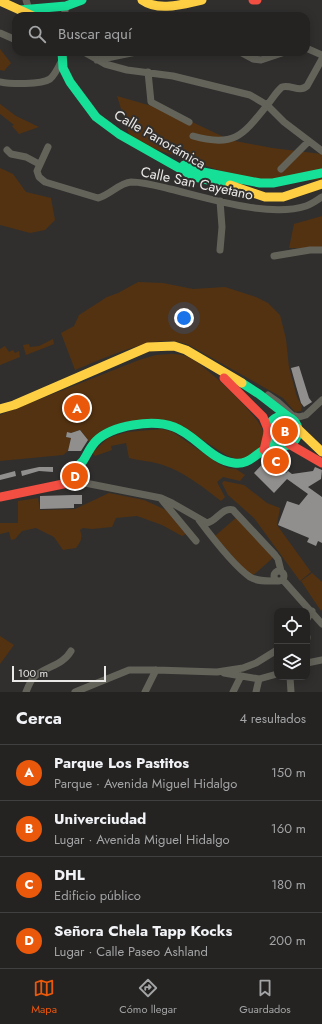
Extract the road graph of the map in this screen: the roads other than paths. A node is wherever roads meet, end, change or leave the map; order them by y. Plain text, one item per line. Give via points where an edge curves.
1 (26, 0) edge
2 (82, 0) edge
3 (142, 0) edge
4 (202, 0) edge
5 (253, 0) edge
6 (257, 0) edge
7 (0, 1) edge
8 (68, 4) edge
9 (27, 12) edge
10 (0, 34) edge
11 (12, 38) edge
12 (0, 39) edge
13 (12, 40) edge
14 (310, 50) edge
15 (322, 55) edge
16 (62, 56) edge
17 (90, 56) edge
18 (116, 56) edge
19 (247, 56) edge
20 (272, 56) edge
21 (322, 59) edge
22 (97, 60) junction
23 (148, 72) junction
24 (0, 82) edge
25 (84, 100) junction
26 (267, 105) junction
27 (188, 122) dead end
28 (193, 136) dead end
29 (309, 141) junction
30 (48, 147) dead end
31 (7, 150) dead end
32 (322, 151) edge
33 (39, 164) junction
34 (281, 169) dead end
35 (322, 173) edge
36 (322, 184) edge
37 (322, 197) edge
38 (220, 201) junction
39 (220, 250) dead end
40 (322, 250) edge
41 (274, 256) dead end
42 (208, 362) junction
43 (259, 394) junction
44 (322, 400) edge
45 (0, 409) edge
46 (290, 418) junction
47 (297, 428) junction
48 (268, 431) junction
49 (285, 445) junction
50 (264, 450) junction
51 (322, 452) edge
52 (322, 463) edge
53 (80, 464) junction
54 (81, 479) junction
55 (68, 482) junction
56 (0, 497) edge
57 (160, 498) junction
58 (196, 517) junction
59 (196, 541) dead end
60 (280, 580) junction
61 (312, 611) junction
62 (310, 614) edge
63 (322, 624) edge
64 (71, 651) dead end
65 (274, 652) edge
66 (322, 660) edge
67 (310, 662) edge
68 (156, 670) junction
69 (217, 672) junction
70 (274, 675) edge
71 (242, 676) junction
72 (259, 679) junction
73 (290, 680) edge
74 (26, 692) edge
75 (75, 692) edge
76 (145, 692) edge
77 (233, 692) edge
78 (256, 692) edge
79 (291, 692) edge

1 - 9 street
2 - 8 street
3 - 4 street via 158,7
5 - 6 street
7 - 9 street
8 - 9 street
10 - 11 street
12 - 13 street
14 - 15 street
16 - 24 street via 57,70 50,79 38,83
16 - 25 street via 70,82
17 - 22 street
18 - 22 street
19 - 20 street via 261,60
21 - 26 street via 304,89 282,87
22 - 23 street via 127,70
23 - 26 street via 250,96
23 - 27 street via 151,102
25 - 35 street, Calle Panorámica via 112,124 195,170 266,184
25 - 36 street, Calle Panorámica via 96,117 119,134 195,177 265,197 283,197
26 - 28 street via 243,132 230,140 207,140
26 - 29 street
29 - 32 street
29 - 34 street
30 - 33 street
31 - 33 street via 11,154 26,157
33 - 38 street, Calle San Cayetano via 37,171 44,182 98,198 131,182
37 - 38 street, Calle San Cayetano via 307,206 268,210
38 - 39 street
40 - 41 street
42 - 43 street
42 - 45 street via 174,346 148,347
42 - 48 street via 263,417
43 - 44 street via 269,395 292,415 299,417 306,415
43 - 46 street
46 - 47 street
46 - 48 street via 281,416 272,420
47 - 49 street via 295,439
47 - 51 street
48 - 49 street via 273,442
48 - 50 street
49 - 50 street
49 - 52 street
50 - 53 street via 249,461 231,463 174,427 156,424 120,429 104,435 90,448
53 - 54 street
53 - 55 street via 70,471 66,478
54 - 55 street via 73,485
54 - 57 street
55 - 56 street
57 - 58 street
57 - 59 street
58 - 60 street via 238,567 251,577 260,580
58 - 60 street via 209,523 224,511 233,510 278,559 284,575
60 - 61 street
61 - 62 street
61 - 63 street
64 - 74 street via 60,663 34,676
65 - 69 street via 243,668
66 - 67 street
68 - 69 street
68 - 75 street via 129,670
68 - 76 street
69 - 71 street
70 - 72 street
71 - 72 street
71 - 77 street
72 - 78 street
73 - 79 street

